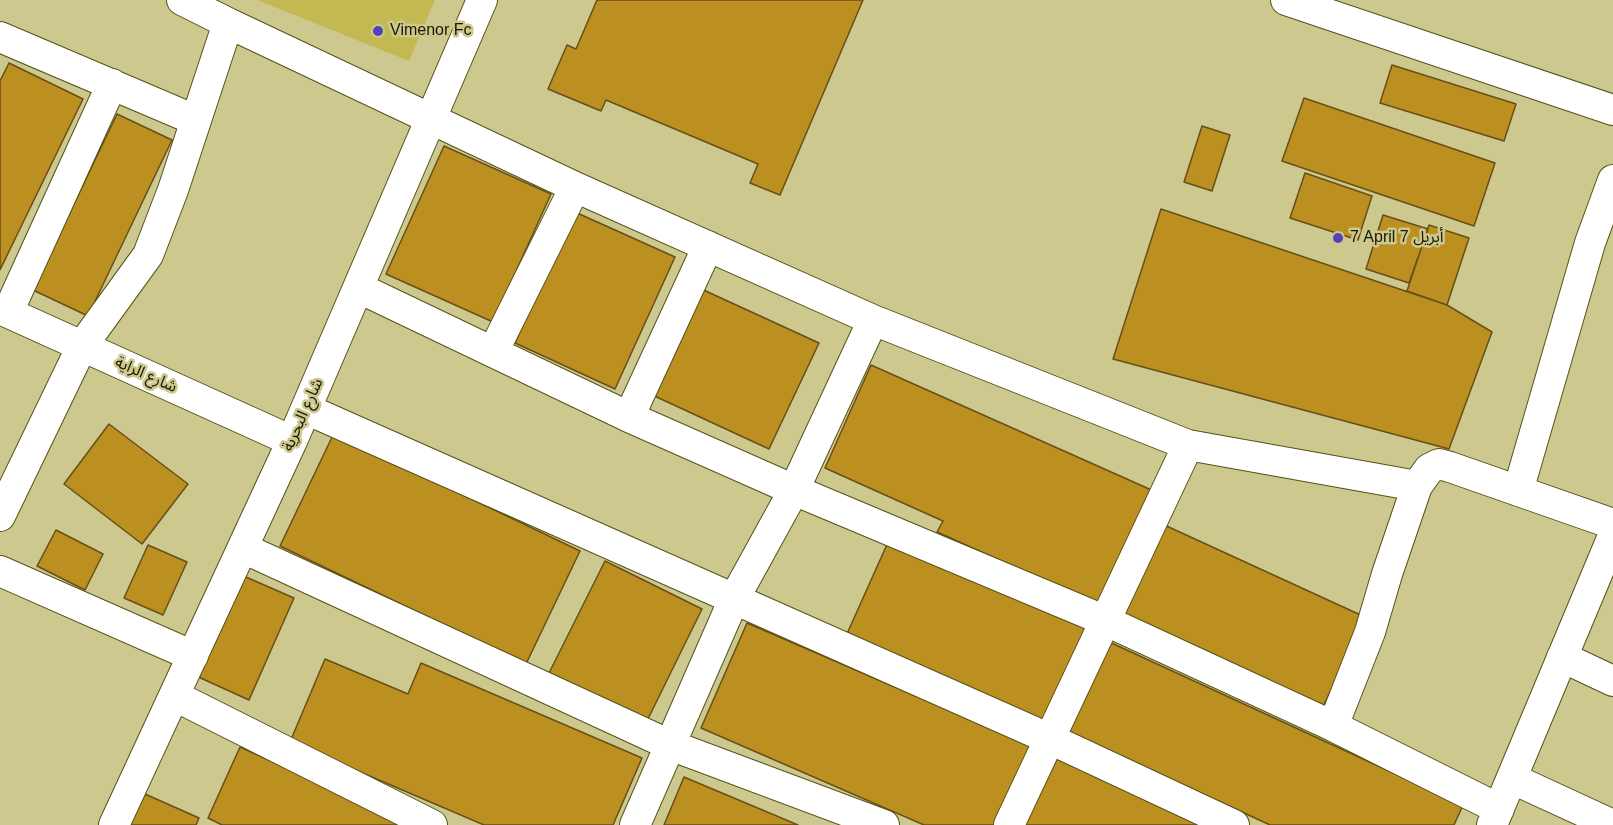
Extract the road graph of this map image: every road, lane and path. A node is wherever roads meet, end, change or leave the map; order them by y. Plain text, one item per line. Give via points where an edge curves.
1 (182, 0) edge
2 (482, 0) edge
3 (1286, 0) edge
4 (1345, 9) edge
5 (228, 23) junction
6 (0, 37) edge
7 (112, 84) junction
8 (1613, 110) edge
9 (430, 119) junction
10 (195, 120) junction
11 (1613, 180) edge
12 (575, 187) junction
13 (708, 246) junction
14 (359, 288) junction
15 (4, 310) edge
16 (873, 320) junction
17 (82, 346) junction
18 (493, 352) junction
19 (306, 409) junction
20 (629, 417) junction
21 (292, 441) junction
22 (1188, 445) junction
23 (1417, 486) junction
24 (794, 490) junction
25 (1518, 491) junction
26 (0, 516) edge
27 (1613, 524) edge
28 (1613, 536) edge
29 (243, 548) junction
30 (0, 571) edge
31 (734, 599) junction
32 (1106, 621) junction
33 (193, 656) junction
34 (1562, 657) junction
35 (1613, 681) edge
36 (175, 696) junction
37 (1333, 726) junction
38 (1050, 739) junction
39 (670, 745) junction
40 (1512, 779) junction
41 (1496, 817) edge
42 (114, 825) edge
43 (432, 825) edge
44 (635, 825) edge
45 (884, 825) edge
46 (1009, 825) edge
47 (1234, 825) edge
48 (1613, 825) edge

1 - 5 street
2 - 9 street, شارع البحرية
3 - 4 street
4 - 8 street
5 - 9 street
5 - 10 street
6 - 7 street
7 - 10 street
7 - 15 street
9 - 12 street
9 - 14 street, شارع البحرية
10 - 17 street via 148,255
11 - 25 street via 1590,243
12 - 13 street
12 - 18 street
13 - 16 street
13 - 20 street
14 - 18 street
14 - 19 street, شارع البحرية
15 - 17 street, شارع الراية
16 - 22 street
16 - 24 street
17 - 21 street, شارع الراية
17 - 26 street
18 - 20 street
19 - 21 street, شارع البحرية
19 - 31 street
20 - 24 street
21 - 29 street, شارع البحرية
22 - 23 street
22 - 32 street
23 - 25 street via 1429,469 1439,464
23 - 37 street via 1370,632
24 - 31 street
24 - 32 street
25 - 27 street
28 - 34 street
29 - 33 street, شارع البحرية
29 - 39 street
30 - 33 street
31 - 38 street
31 - 39 street
32 - 37 street
32 - 38 street
33 - 36 street, شارع البحرية
34 - 35 street
34 - 40 street
36 - 42 street, شارع البحرية
36 - 43 street
37 - 41 street
38 - 46 street
38 - 47 street
39 - 44 street
39 - 45 street
40 - 41 street
40 - 48 street

